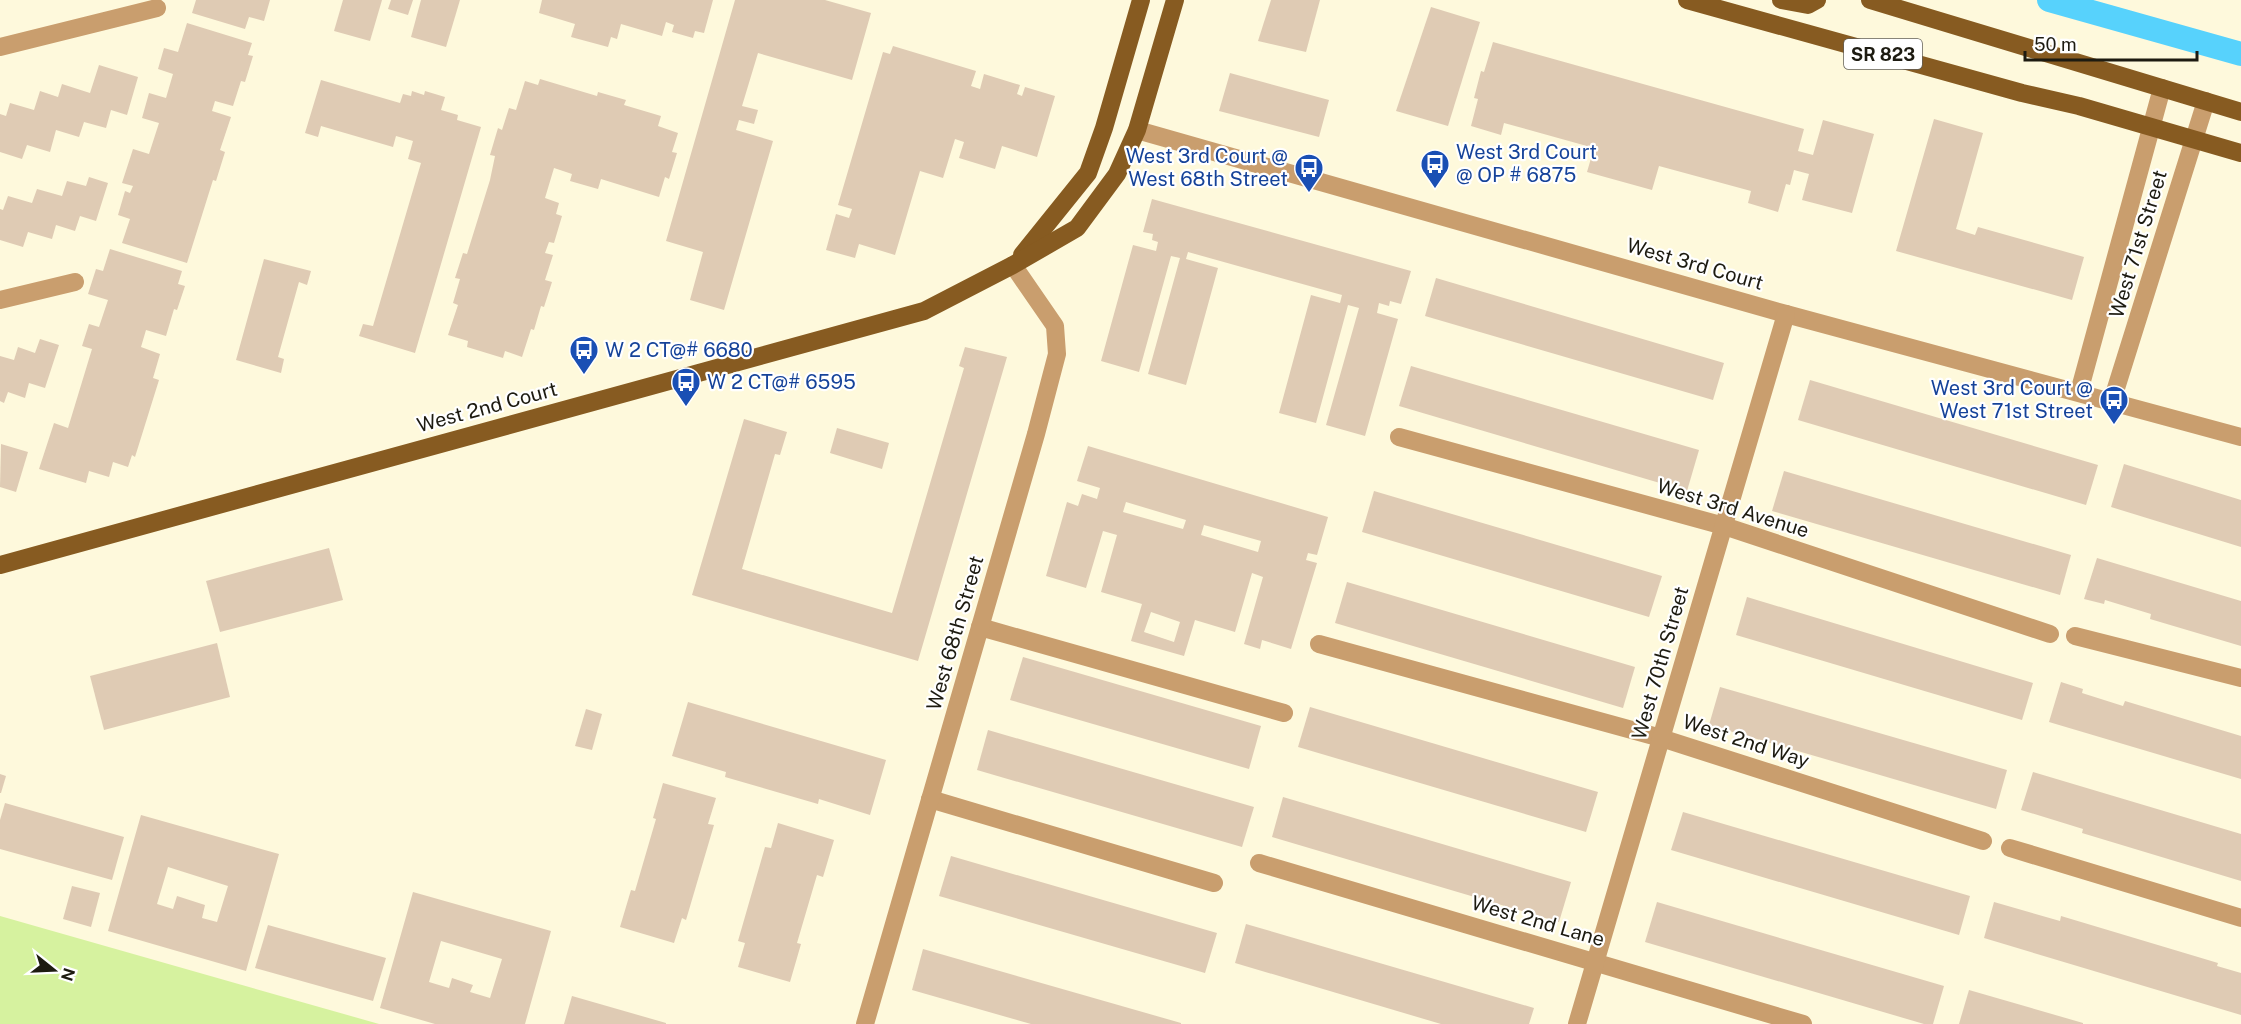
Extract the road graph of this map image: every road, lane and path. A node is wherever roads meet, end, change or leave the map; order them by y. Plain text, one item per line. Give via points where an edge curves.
1 (1141, 0) edge
2 (1175, 0) edge
3 (1687, 0) edge
4 (1782, 0) edge
5 (1817, 0) edge
6 (1870, 0) edge
7 (157, 8) dead end
8 (0, 47) edge
9 (2162, 88) junction
10 (2206, 101) junction
11 (2241, 112) edge
12 (2150, 127) junction
13 (1137, 130) junction
14 (2194, 140) junction
15 (2241, 153) edge
16 (1013, 266) junction
17 (75, 282) dead end
18 (0, 300) edge
19 (1786, 314) junction
20 (2079, 392) junction
21 (2112, 401) junction
22 (1399, 437) dead end
23 (2241, 437) edge
24 (1724, 526) junction
25 (0, 565) edge
26 (980, 627) junction
27 (2050, 634) dead end
28 (2075, 636) dead end
29 (1320, 644) dead end
30 (2241, 678) edge
31 (1284, 713) dead end
32 (1661, 738) junction
33 (930, 799) junction
34 (1983, 841) dead end
35 (2010, 848) dead end
36 (1259, 862) dead end
37 (1214, 883) dead end
38 (2241, 918) edge
39 (1595, 961) junction
40 (866, 1024) edge
41 (1577, 1024) edge
42 (1803, 1024) edge

1 - 16 main road via 1088,173
2 - 13 main road
3 - 12 main road, SR 823
4 - 5 main road via 1808,5
6 - 9 main road, SR 823
7 - 8 street
9 - 10 main road, SR 823
9 - 12 street, West 71st Street
10 - 11 main road, SR 823
10 - 14 street, West 71st Street
12 - 14 main road, SR 823
12 - 20 street, West 71st Street
13 - 16 main road via 1117,174 1077,228
13 - 19 street, West 3rd Court
14 - 15 main road, SR 823
14 - 21 street, West 71st Street
16 - 25 main road, West 2nd Court via 924,310
16 - 26 street, West 68th Street via 1055,326 1058,354
17 - 18 street
19 - 20 street, West 3rd Court
19 - 24 street, West 70th Street
20 - 21 street, West 3rd Court
21 - 23 street, West 3rd Court
22 - 24 street, West 3rd Avenue
24 - 27 street, West 3rd Avenue
24 - 32 street, West 70th Street
26 - 31 street
26 - 33 street, West 68th Street
28 - 30 street
29 - 32 street, West 2nd Way
32 - 34 street, West 2nd Way
32 - 39 street, West 70th Street
33 - 37 street
33 - 40 street, West 68th Street
35 - 38 street
36 - 39 street, West 2nd Lane
39 - 41 street, West 70th Street
39 - 42 street, West 2nd Lane

